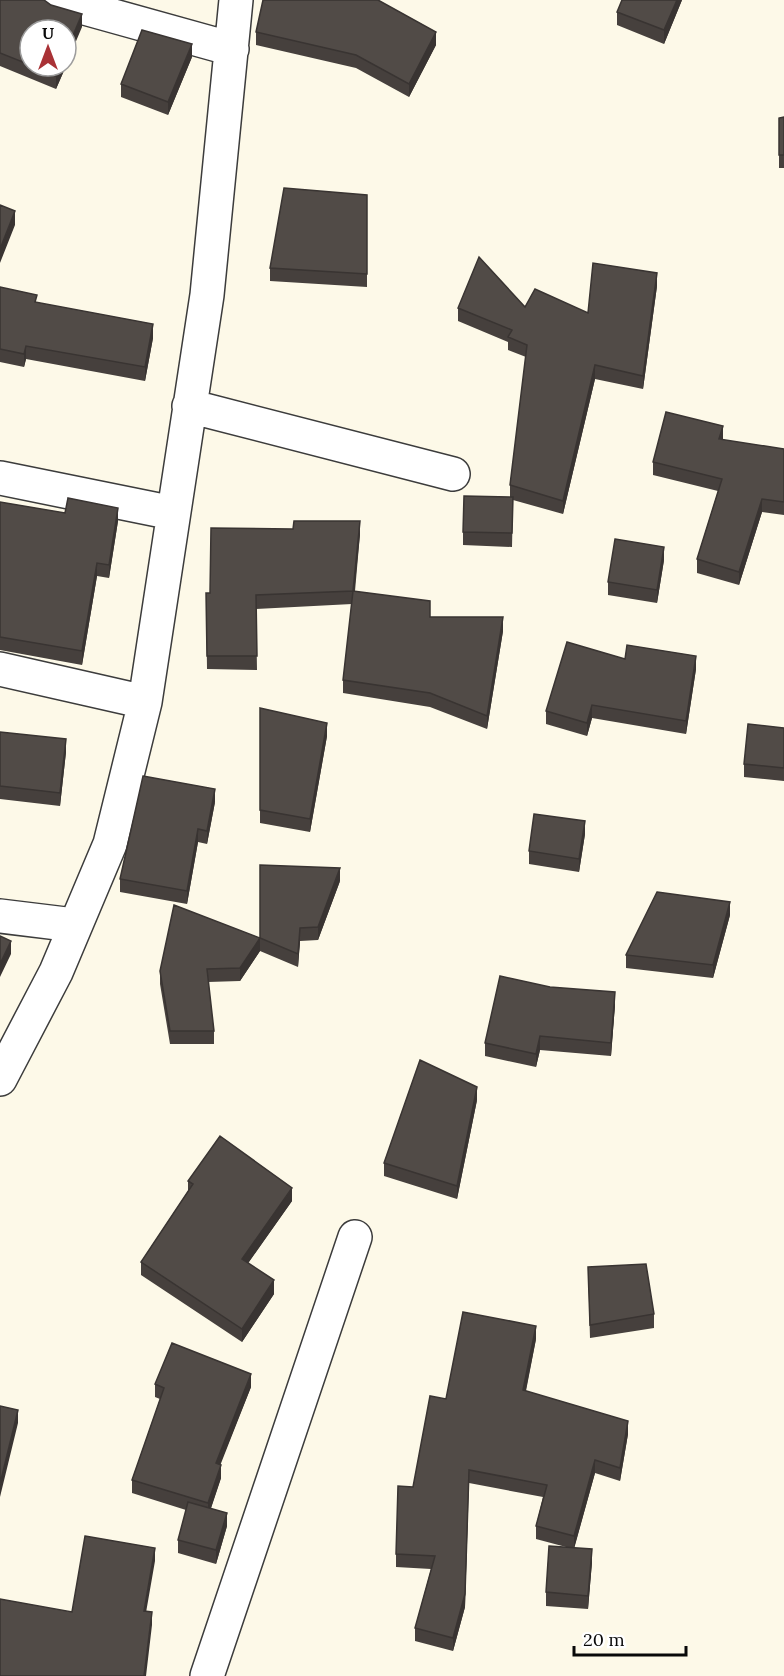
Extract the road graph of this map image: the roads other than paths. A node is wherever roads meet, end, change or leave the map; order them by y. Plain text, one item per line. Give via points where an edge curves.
1 (56, 0) edge
2 (236, 0) edge
3 (232, 49) junction
4 (189, 406) junction
5 (453, 474) dead end
6 (0, 478) edge
7 (173, 513) junction
8 (0, 669) edge
9 (145, 702) junction
10 (0, 916) edge
11 (74, 925) junction
12 (0, 1079) edge
13 (355, 1237) dead end
14 (207, 1676) edge

1 - 3 street
2 - 3 street
3 - 4 street via 207,295
4 - 5 street
4 - 7 street
6 - 7 street
7 - 9 street
8 - 9 street
9 - 11 street via 110,844
10 - 11 street
11 - 12 street via 56,972
13 - 14 street

